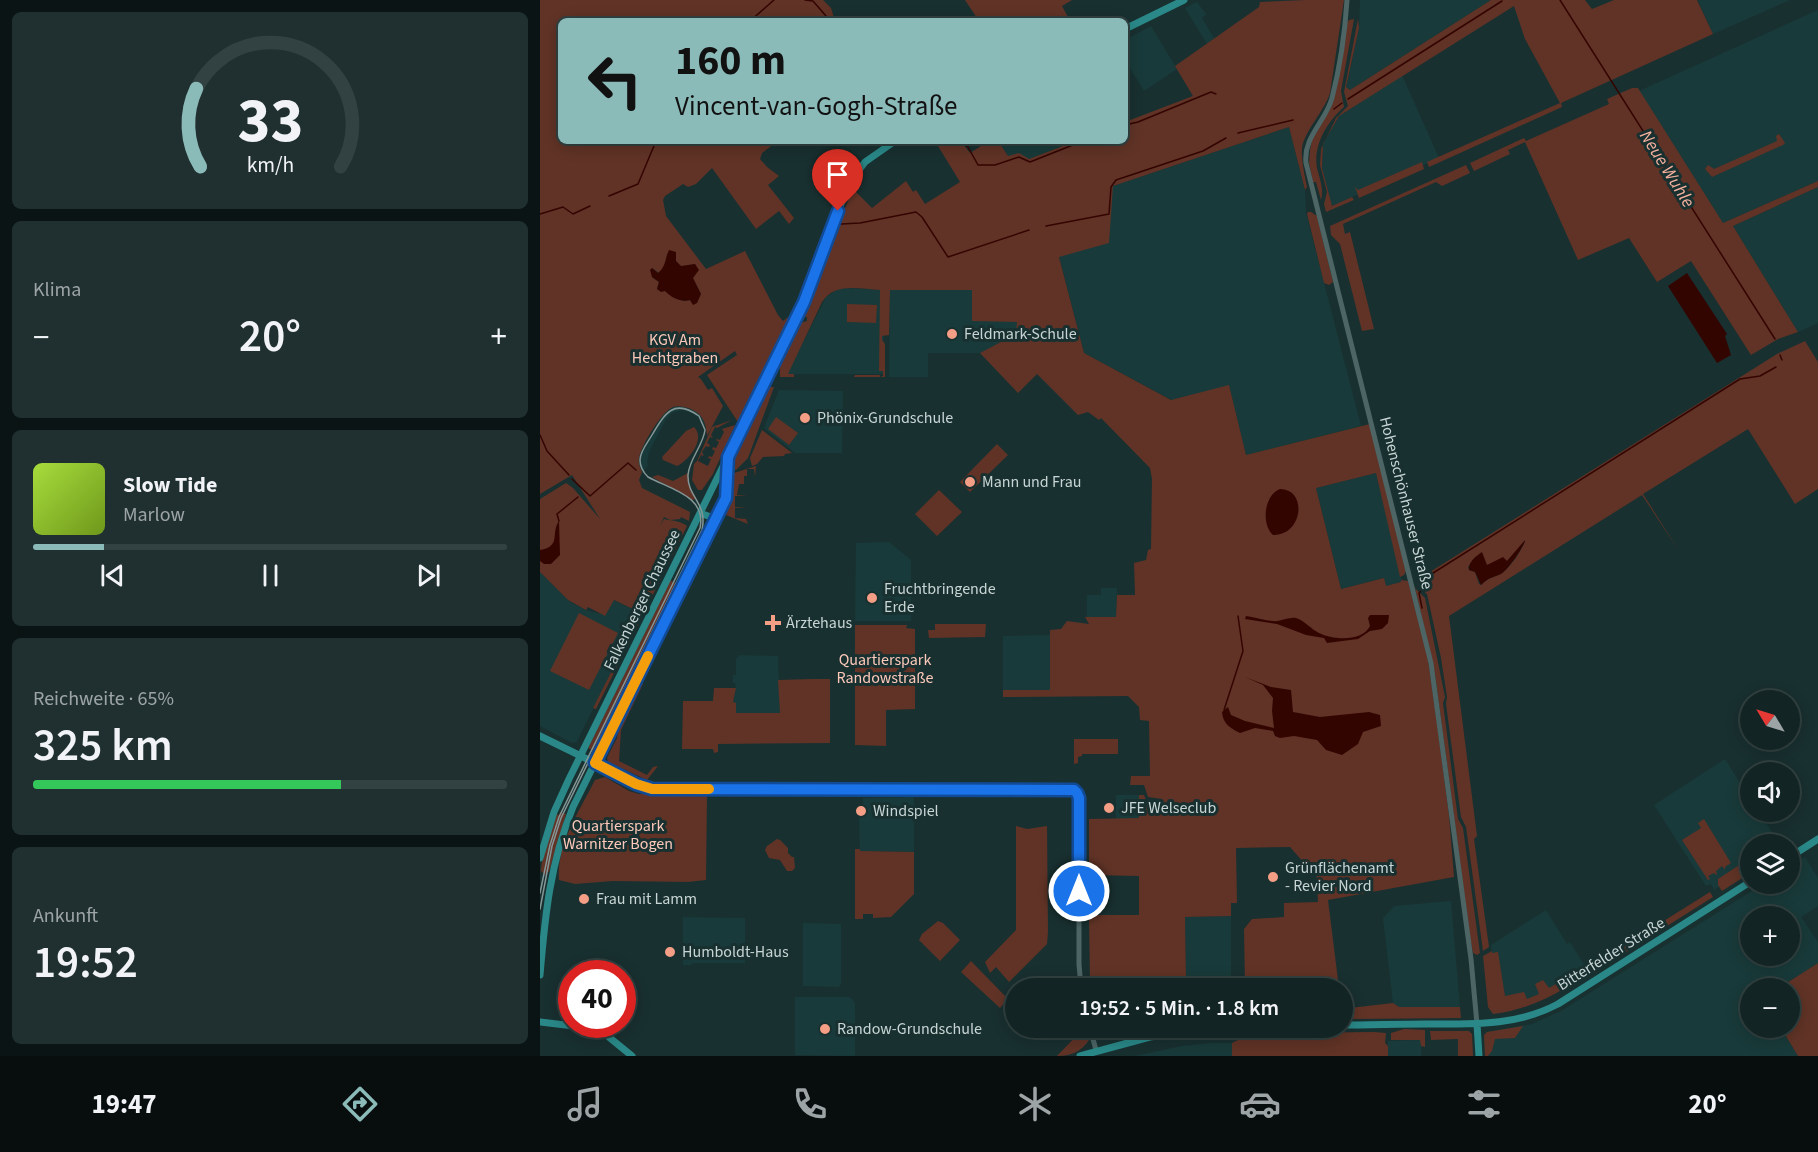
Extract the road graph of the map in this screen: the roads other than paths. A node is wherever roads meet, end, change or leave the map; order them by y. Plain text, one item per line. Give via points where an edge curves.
1 (1184, 0) edge
2 (1347, 0) edge
3 (1128, 28) edge
4 (891, 144) edge
5 (728, 457) junction
6 (700, 513) junction
7 (716, 519) junction
8 (540, 736) edge
9 (580, 756) junction
10 (595, 763) junction
11 (1818, 840) edge
12 (1800, 851) edge
13 (540, 858) edge
14 (1740, 888) edge
15 (540, 975) edge
16 (1080, 978) edge
17 (540, 1022) edge
18 (1477, 1024) junction
19 (1353, 1025) edge
20 (1093, 1038) edge
21 (1146, 1038) edge
22 (1096, 1050) junction
23 (632, 1056) edge
24 (1080, 1056) edge
25 (1479, 1056) edge

1 - 3 main road
2 - 18 street, Hohenschönhauser Straße via 1332,99 1309,142 1306,163 1431,663
4 - 5 main road, Falkenberger Chaussee via 865,162 852,178 801,309
5 - 6 main road, Falkenberger Chaussee
5 - 7 main road, Falkenberger Chaussee via 726,498
6 - 7 main road
6 - 9 main road, Falkenberger Chaussee
7 - 10 main road, Falkenberger Chaussee
8 - 9 main road
9 - 10 main road
9 - 13 main road, Falkenberger Chaussee via 558,802
10 - 15 main road, Falkenberger Chaussee via 557,852 549,887
10 - 16 street via 652,789 1069,789 1079,798
11 - 12 main road
14 - 18 main road, Bitterfelder Straße via 1549,1009 1518,1019
17 - 23 main road via 599,1029
18 - 19 main road, Bitterfelder Straße
18 - 25 main road
20 - 22 street
21 - 22 main road
22 - 24 main road

